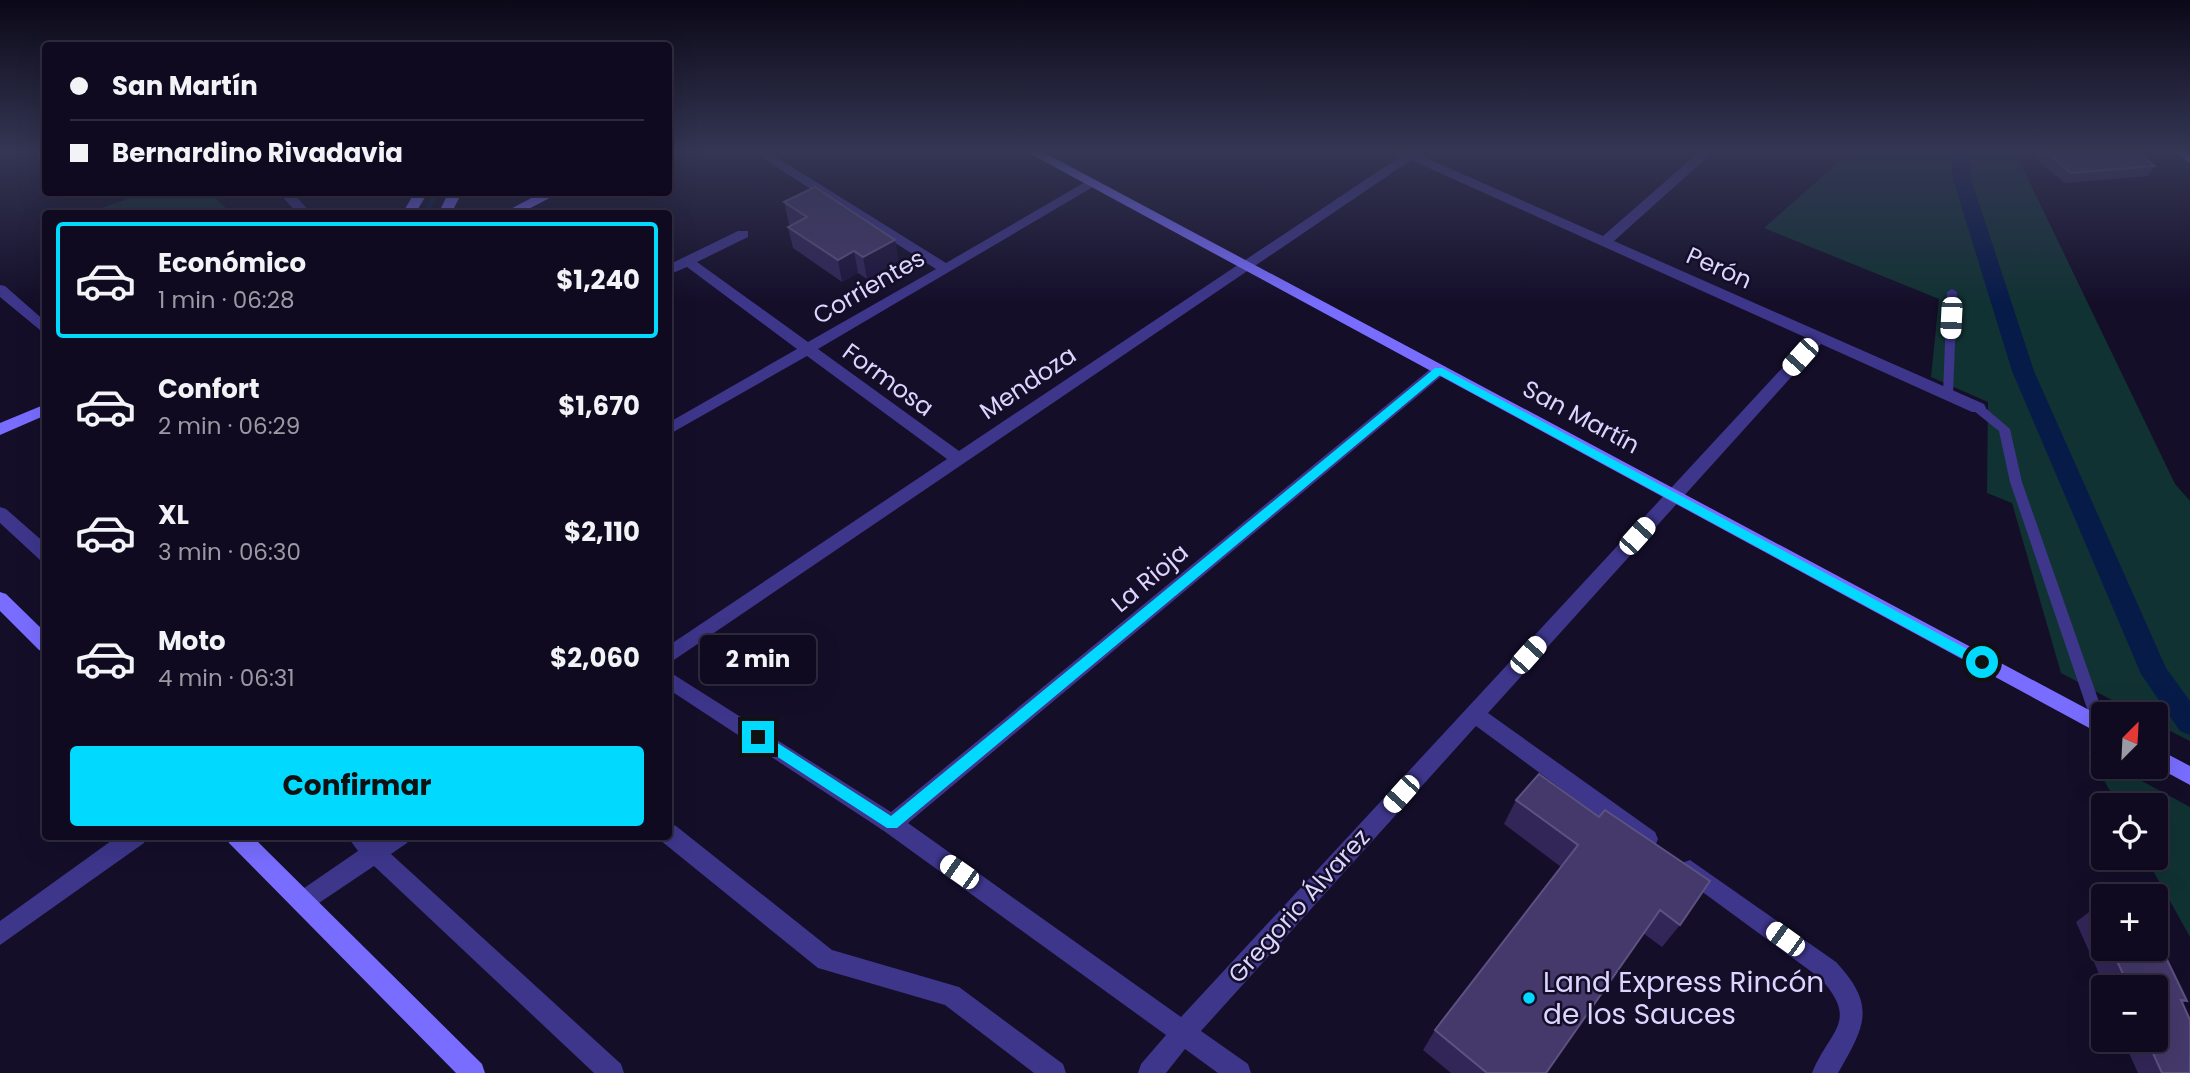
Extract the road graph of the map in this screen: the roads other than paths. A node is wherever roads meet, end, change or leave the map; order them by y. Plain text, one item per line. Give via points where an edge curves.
1 (533, 202) edge
2 (838, 202) edge
3 (1061, 202) edge
4 (1126, 202) edge
5 (1340, 202) edge
6 (1517, 202) edge
7 (1650, 202) edge
8 (516, 210) edge
9 (743, 234) dead end
10 (1604, 242) junction
11 (687, 261) junction
12 (1248, 267) junction
13 (672, 269) edge
14 (946, 269) junction
15 (0, 289) edge
16 (1952, 292) dead end
17 (42, 326) edge
18 (1819, 337) junction
19 (807, 349) junction
20 (1439, 370) junction
21 (1948, 394) junction
22 (1978, 408) joint
23 (42, 411) edge
24 (672, 428) edge
25 (0, 429) edge
26 (960, 460) junction
27 (1673, 496) junction
28 (0, 513) edge
29 (42, 551) edge
30 (0, 599) edge
31 (42, 641) edge
32 (672, 653) edge
33 (672, 682) edge
34 (2093, 702) edge
35 (1474, 715) junction
36 (2091, 721) edge
37 (2168, 764) edge
38 (2190, 776) edge
39 (892, 824) junction
40 (672, 836) edge
41 (130, 840) edge
42 (241, 840) edge
43 (361, 840) edge
44 (393, 840) edge
45 (374, 853) junction
46 (302, 902) junction
47 (0, 934) edge
48 (1183, 1033) junction
49 (464, 1070) edge
50 (612, 1073) edge
51 (1054, 1073) edge
52 (1150, 1073) edge
53 (1239, 1073) edge
54 (1824, 1073) edge

1 - 8 street
2 - 14 street
3 - 14 street, Corrientes
4 - 12 street, San Martín
5 - 12 street, Mendoza
6 - 10 street, Perón
7 - 10 street
9 - 11 street
10 - 18 street, Perón
11 - 13 street
11 - 19 street, Formosa
12 - 20 street, San Martín
12 - 26 street, Mendoza
14 - 19 street, Corrientes
15 - 17 street
16 - 21 lane
18 - 21 street, Perón
18 - 27 street, Gregorio Álvarez
19 - 24 street, Corrientes
19 - 26 street, Formosa
20 - 27 street, San Martín
20 - 39 street, La Rioja
21 - 22 street, Perón
22 - 34 lane via 2004,429 2016,482
23 - 25 street
26 - 32 street, Mendoza
27 - 35 street, Gregorio Álvarez
27 - 36 street, San Martín
28 - 29 street
30 - 31 street
33 - 39 street
35 - 48 street, Gregorio Álvarez
35 - 54 street via 1844,985 1853,1000 1854,1014
37 - 38 street
39 - 48 street
40 - 51 street via 826,960 951,995
41 - 47 street
42 - 46 street
43 - 45 street
44 - 45 street
45 - 46 street
45 - 50 street
46 - 49 street
48 - 52 street, Gregorio Álvarez
48 - 53 street

